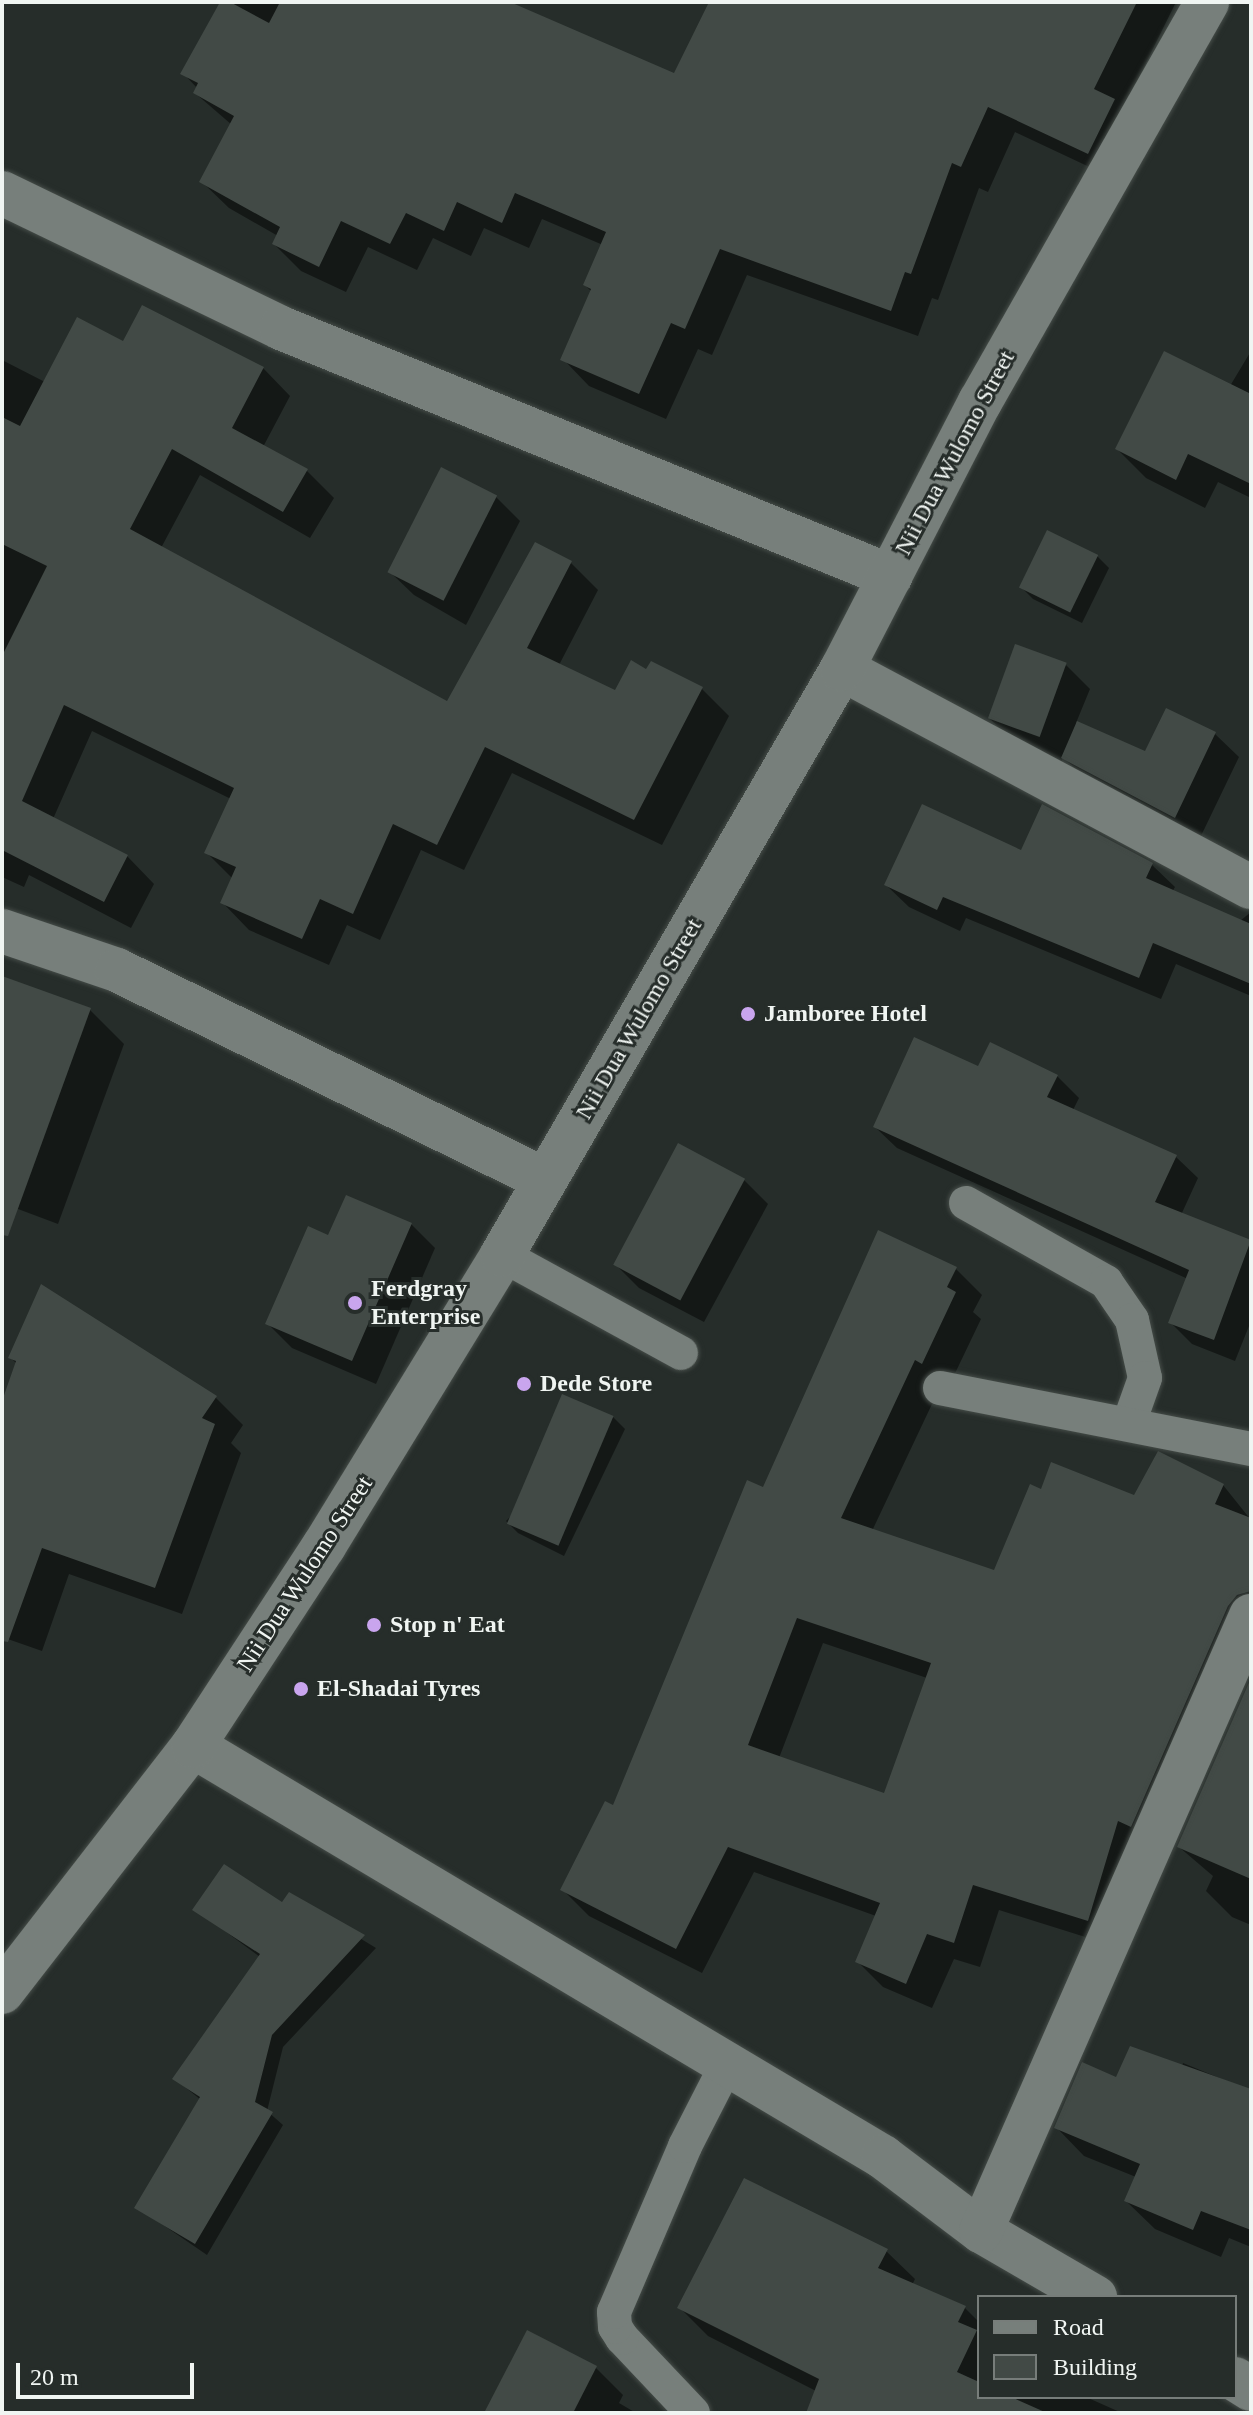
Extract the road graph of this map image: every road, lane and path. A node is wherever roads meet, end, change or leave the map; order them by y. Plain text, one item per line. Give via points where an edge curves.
1 (1207, 2) edge
2 (2, 193) edge
3 (890, 576) junction
4 (842, 669) junction
5 (1251, 887) edge
6 (2, 931) edge
7 (545, 1180) junction
8 (966, 1203) dead end
9 (502, 1255) junction
10 (681, 1353) dead end
11 (940, 1388) dead end
12 (1129, 1423) junction
13 (1251, 1449) edge
14 (1251, 1616) edge
15 (193, 1746) junction
16 (2, 1992) edge
17 (728, 2062) junction
18 (981, 2231) junction
19 (1092, 2295) edge
20 (693, 2413) edge

1 - 3 street, Nii Dua Wulomo Street via 980,402
2 - 3 street via 281,328
3 - 4 street, Nii Dua Wulomo Street
4 - 5 street
4 - 7 street, Nii Dua Wulomo Street
6 - 7 street via 117,970
7 - 9 street, Nii Dua Wulomo Street
8 - 12 lane via 1106,1282 1132,1320 1145,1378
9 - 10 lane
9 - 15 street, Nii Dua Wulomo Street via 324,1546
11 - 12 lane
12 - 13 lane
14 - 18 street
15 - 16 street, Nii Dua Wulomo Street
15 - 17 street
17 - 18 street via 883,2157
17 - 20 lane via 685,2146 614,2312 622,2338
18 - 19 street

